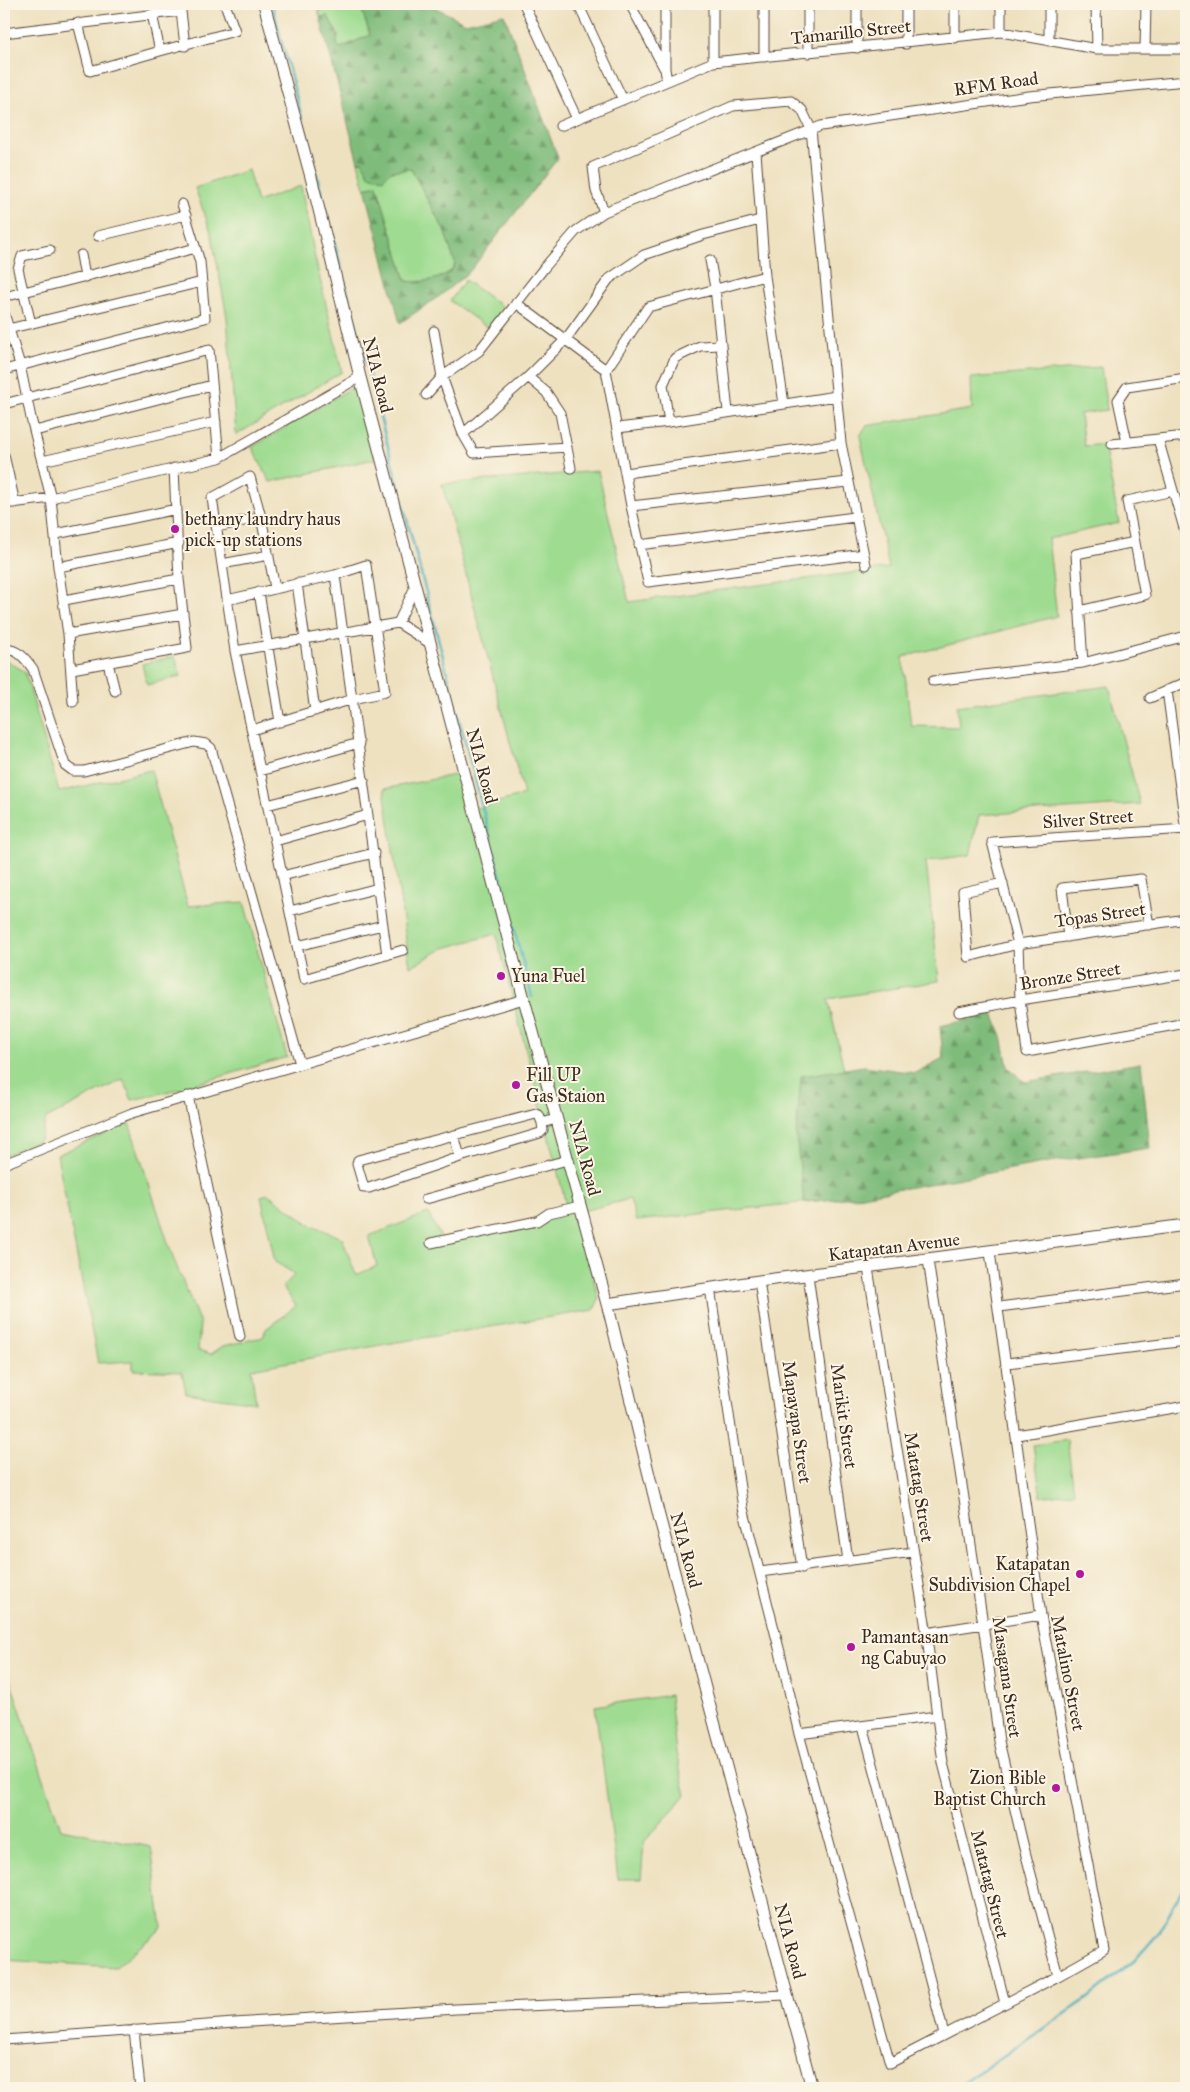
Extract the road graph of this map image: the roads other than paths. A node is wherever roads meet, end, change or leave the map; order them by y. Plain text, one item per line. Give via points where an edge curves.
1 (225, 4) edge
2 (264, 4) edge
3 (524, 4) edge
4 (578, 4) edge
5 (630, 4) edge
6 (665, 4) edge
7 (713, 4) edge
8 (764, 4) edge
9 (808, 4) edge
10 (857, 4) edge
11 (906, 4) edge
12 (955, 4) edge
13 (1001, 4) edge
14 (1049, 4) edge
15 (1096, 4) edge
16 (1146, 4) edge
17 (181, 7) edge
18 (152, 14) junction
19 (78, 23) junction
20 (1001, 32) junction
21 (4, 33) edge
22 (955, 38) junction
23 (1049, 41) junction
24 (906, 44) junction
25 (185, 46) junction
26 (857, 48) junction
27 (1097, 49) junction
28 (1145, 49) junction
29 (1186, 49) edge
30 (160, 51) junction
31 (808, 53) junction
32 (764, 57) junction
33 (713, 62) junction
34 (665, 70) junction
35 (667, 81) junction
36 (1186, 81) edge
37 (623, 100) junction
38 (577, 119) junction
39 (560, 126) dead end
40 (811, 128) junction
41 (756, 152) junction
42 (182, 204) dead end
43 (604, 212) junction
44 (186, 215) junction
45 (760, 220) junction
46 (98, 236) dead end
47 (196, 248) junction
48 (50, 250) dead end
49 (81, 255) dead end
50 (710, 260) dead end
51 (765, 276) junction
52 (85, 277) junction
53 (202, 282) junction
54 (715, 288) junction
55 (24, 292) junction
56 (12, 295) dead end
57 (516, 303) junction
58 (5, 316) edge
59 (31, 324) junction
60 (6, 330) edge
61 (434, 331) dead end
62 (566, 339) junction
63 (720, 345) junction
64 (20, 365) junction
65 (4, 370) edge
66 (606, 370) junction
67 (360, 377) junction
68 (442, 377) junction
69 (528, 377) junction
70 (1186, 378) edge
71 (212, 385) junction
72 (426, 395) dead end
73 (836, 396) junction
74 (28, 397) junction
75 (4, 404) edge
76 (784, 404) junction
77 (728, 412) junction
78 (216, 422) junction
79 (669, 422) junction
80 (617, 428) junction
81 (35, 431) junction
82 (463, 434) junction
83 (1186, 436) edge
84 (1158, 439) junction
85 (1127, 442) junction
86 (841, 443) junction
87 (1112, 444) dead end
88 (567, 447) junction
89 (4, 455) edge
90 (219, 458) junction
91 (42, 461) junction
92 (174, 468) junction
93 (571, 468) dead end
94 (626, 473) junction
95 (848, 482) junction
96 (1173, 491) junction
97 (51, 498) junction
98 (14, 503) junction
99 (4, 504) edge
100 (631, 506) junction
101 (177, 509) junction
102 (261, 517) junction
103 (855, 517) junction
104 (217, 527) junction
105 (56, 534) junction
106 (1186, 535) edge
107 (1135, 542) junction
108 (179, 543) junction
109 (639, 545) junction
110 (864, 554) junction
111 (268, 555) junction
112 (222, 564) junction
113 (866, 566) dead end
114 (58, 567) junction
115 (335, 575) junction
116 (179, 579) junction
117 (296, 583) junction
118 (416, 585) junction
119 (275, 588) junction
120 (259, 592) junction
121 (64, 600) junction
122 (227, 600) junction
123 (1079, 611) junction
124 (183, 614) junction
125 (398, 623) junction
126 (376, 627) junction
127 (344, 633) junction
128 (68, 634) junction
129 (1186, 636) edge
130 (304, 639) junction
131 (432, 644) junction
132 (267, 645) junction
133 (4, 649) edge
134 (235, 651) junction
135 (108, 663) junction
136 (1083, 663) junction
137 (72, 669) junction
138 (933, 681) dead end
139 (1186, 682) edge
140 (1167, 690) junction
141 (115, 691) dead end
142 (1150, 698) dead end
143 (353, 699) junction
144 (73, 702) dead end
145 (315, 711) junction
146 (280, 722) junction
147 (252, 730) junction
148 (359, 743) junction
149 (260, 771) junction
150 (364, 780) junction
151 (268, 805) junction
152 (368, 815) junction
153 (1186, 830) edge
154 (275, 841) junction
155 (374, 853) junction
156 (282, 876) junction
157 (1003, 883) junction
158 (378, 888) junction
159 (290, 911) junction
160 (1186, 919) edge
161 (383, 925) junction
162 (1148, 925) junction
163 (1068, 937) junction
164 (1018, 944) junction
165 (297, 946) junction
166 (402, 950) dead end
167 (387, 955) junction
168 (1186, 974) edge
169 (524, 999) junction
170 (1020, 1000) junction
171 (959, 1012) dead end
172 (1186, 1023) edge
173 (300, 1064) junction
174 (188, 1096) junction
175 (556, 1119) junction
176 (542, 1123) junction
177 (454, 1135) junction
178 (460, 1157) junction
179 (567, 1160) junction
180 (4, 1164) edge
181 (426, 1199) dead end
182 (580, 1206) junction
183 (1186, 1226) edge
184 (431, 1243) dead end
185 (990, 1252) junction
186 (928, 1260) junction
187 (868, 1268) junction
188 (808, 1275) junction
189 (759, 1281) junction
190 (1186, 1283) edge
191 (710, 1288) junction
192 (607, 1304) junction
193 (999, 1307) junction
194 (240, 1337) dead end
195 (1186, 1341) edge
196 (1007, 1363) junction
197 (1186, 1406) edge
198 (1017, 1435) junction
199 (913, 1552) junction
200 (848, 1561) junction
201 (802, 1568) junction
202 (760, 1572) junction
203 (1040, 1615) junction
204 (983, 1624) junction
205 (926, 1633) junction
206 (937, 1716) junction
207 (863, 1726) junction
208 (799, 1734) junction
209 (1058, 1976) junction
210 (787, 1995) junction
211 (1004, 2003) junction
212 (134, 2030) junction
213 (944, 2034) junction
214 (4, 2040) edge
215 (140, 2088) edge
216 (812, 2088) edge

1 - 25 street via 235,31
2 - 67 street, NIA Road
3 - 38 street
4 - 37 street
5 - 34 street
6 - 34 street
7 - 33 street
8 - 32 street
9 - 31 street
10 - 26 street
11 - 24 street
12 - 22 street
13 - 20 street
14 - 23 street
15 - 27 street
16 - 28 street
17 - 18 street
17 - 25 street
18 - 19 street
18 - 30 street
19 - 21 street
19 - 30 street via 90,71
20 - 22 street, Tamarillo Street
20 - 23 street, Tamarillo Street
22 - 24 street, Tamarillo Street
23 - 27 street, Tamarillo Street
24 - 26 street, Tamarillo Street
25 - 30 street
26 - 31 street, Tamarillo Street
27 - 28 street, Tamarillo Street
28 - 29 street, Tamarillo Street
31 - 32 street, Tamarillo Street
32 - 33 street, Tamarillo Street
33 - 35 street, Tamarillo Street
34 - 35 street
35 - 37 street, Tamarillo Street
36 - 40 street, RFM Road via 1028,96
37 - 38 street, Tamarillo Street
38 - 39 street, Tamarillo Street
40 - 41 street, RFM Road
40 - 43 street via 802,110 790,101 733,106 593,167 596,191
40 - 73 street
41 - 43 street, RFM Road
41 - 45 street
42 - 44 street
43 - 57 street, RFM Road via 576,231
44 - 46 street
44 - 47 street
45 - 51 street
45 - 62 street via 644,254 610,279
47 - 52 street
47 - 53 street
48 - 55 street via 22,256 18,269
49 - 52 street
50 - 54 street
51 - 54 street
51 - 76 street
52 - 55 street
53 - 59 street
53 - 64 street via 205,318
54 - 63 street
54 - 66 street via 648,307
55 - 56 street
55 - 59 street
57 - 62 street
57 - 68 street, RFM Road via 479,351
58 - 60 street
59 - 60 street
60 - 64 street
61 - 68 street
62 - 66 street
62 - 69 street
63 - 77 street
63 - 79 street via 700,346 675,358 663,384
64 - 65 street
64 - 74 street
66 - 80 street
67 - 90 street
67 - 118 street, NIA Road
68 - 72 street, RFM Road
68 - 82 street
69 - 82 street
69 - 88 street via 546,392 560,413
70 - 85 street via 1127,387 1118,400
71 - 74 street via 209,350
71 - 78 street
71 - 81 street
73 - 76 street
73 - 86 street
74 - 75 street
74 - 81 street
76 - 77 street
77 - 79 street
78 - 90 street
78 - 91 street
79 - 80 street
80 - 94 street
81 - 91 street
82 - 88 street via 474,453
83 - 84 street
84 - 85 street
84 - 96 street
85 - 87 street
86 - 94 street
86 - 95 street
88 - 93 street
89 - 98 street
90 - 92 street
91 - 97 street
92 - 97 street
92 - 101 street
94 - 100 street
95 - 100 street
95 - 103 street
96 - 106 street
96 - 107 street via 1127,501
97 - 98 street
97 - 105 street
98 - 99 street
100 - 109 street
101 - 105 street
101 - 108 street
102 - 104 street
102 - 104 street via 250,477 212,498
102 - 111 street
103 - 109 street
103 - 110 street
104 - 112 street
105 - 114 street
107 - 123 street via 1076,554
107 - 123 street via 1145,595
108 - 114 street
108 - 116 street
109 - 110 street via 648,582
110 - 113 street
111 - 112 street
111 - 119 street
112 - 122 street
114 - 121 street
115 - 117 street
115 - 126 street via 366,565
115 - 127 street
116 - 121 street
116 - 124 street
117 - 119 street
117 - 130 street
118 - 125 street
118 - 131 street, NIA Road
119 - 120 street
120 - 122 street
120 - 132 street
121 - 128 street
122 - 134 street
123 - 136 street
124 - 128 street
124 - 135 street via 187,648
125 - 126 street
125 - 131 street
126 - 127 street
126 - 143 street via 385,692
127 - 130 street
127 - 143 street
128 - 137 street
129 - 136 street
130 - 132 street
130 - 145 street
131 - 169 street, NIA Road
132 - 134 street
132 - 146 street
133 - 173 street via 23,656 33,669 65,765 73,771 194,742 211,748
134 - 147 street
135 - 137 street
135 - 141 street
136 - 138 street
137 - 144 street
139 - 140 street
140 - 142 street
140 - 153 street
143 - 145 street
143 - 148 street
145 - 146 street
146 - 147 street
147 - 149 street
148 - 149 street
148 - 150 street
149 - 151 street
150 - 151 street
150 - 152 street
151 - 154 street
152 - 154 street
152 - 155 street
153 - 157 street, Silver Street via 992,842
154 - 156 street
155 - 156 street
155 - 158 street
156 - 159 street
157 - 164 street
157 - 164 street, Topas Street via 963,892 968,957
158 - 159 street
158 - 161 street
159 - 165 street
160 - 162 street, Topas Street
161 - 165 street
161 - 167 street
162 - 163 street, Topas Street
162 - 163 street via 1141,879 1062,888
163 - 164 street, Topas Street
164 - 170 street
165 - 167 street via 304,979
166 - 167 street
168 - 170 street, Bronze Street
169 - 173 street
169 - 175 street, NIA Road
170 - 171 street, Bronze Street
170 - 172 street via 1027,1052
173 - 174 street
174 - 180 street via 132,1112
174 - 194 street
175 - 176 street
175 - 179 street, NIA Road
176 - 177 street via 536,1114
176 - 178 street via 540,1133
177 - 178 street
177 - 178 street via 358,1160 357,1164 366,1188
179 - 181 street
179 - 182 street, NIA Road
182 - 184 street via 549,1213 537,1221
182 - 192 street, NIA Road
183 - 185 street, Katapatan Avenue
185 - 186 street, Katapatan Avenue
185 - 193 street, Matalino Street
186 - 187 street, Katapatan Avenue
186 - 204 street, Masagana Street
187 - 188 street, Katapatan Avenue
187 - 199 street, Matatag Street
188 - 189 street, Katapatan Avenue
188 - 200 street, Marikit Street
189 - 191 street, Katapatan Avenue
189 - 201 street, Mapayapa Street
190 - 193 street
191 - 192 street, Katapatan Avenue
191 - 202 street via 742,1508
192 - 210 street, NIA Road via 659,1516
193 - 196 street, Matalino Street
195 - 196 street
196 - 198 street, Matalino Street
197 - 198 street
198 - 203 street, Matalino Street
199 - 200 street
199 - 205 street, Matatag Street
200 - 201 street
201 - 202 street
202 - 208 street
203 - 204 street
203 - 209 street, Matalino Street via 1104,1950
204 - 205 street
204 - 209 street, Masagana Street via 999,1741
205 - 206 street, Matatag Street
206 - 207 street
206 - 211 street, Matatag Street via 943,1764
207 - 208 street
207 - 213 street
208 - 213 street via 890,2063
209 - 211 street
210 - 212 street via 446,2009
210 - 216 street, NIA Road
211 - 213 street
212 - 214 street
212 - 215 street

